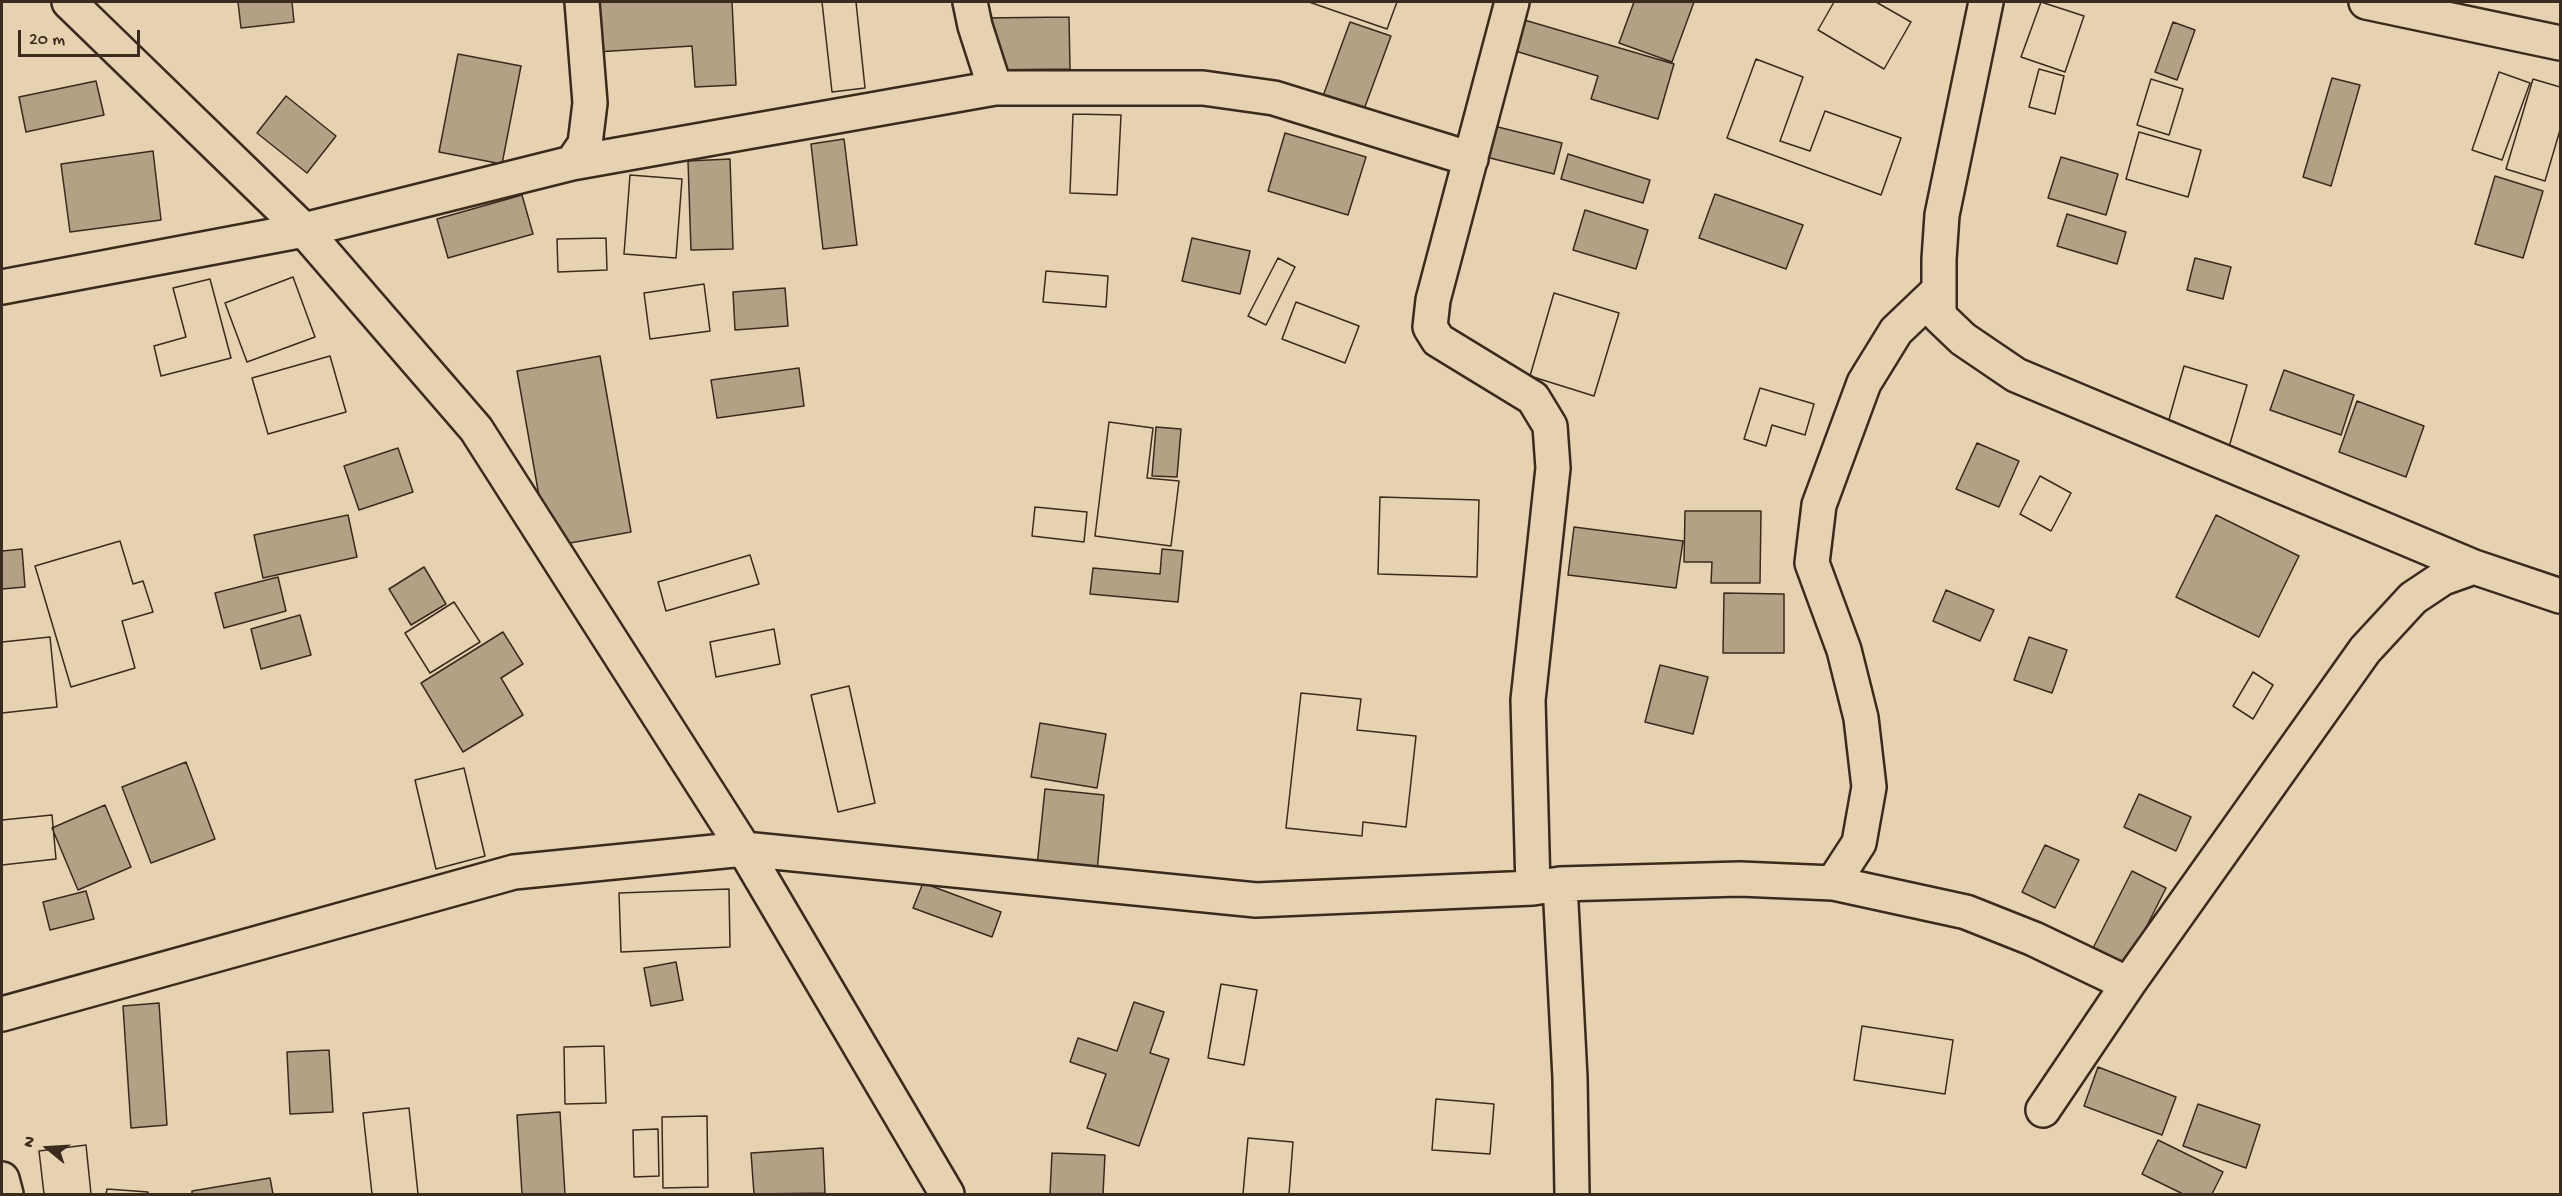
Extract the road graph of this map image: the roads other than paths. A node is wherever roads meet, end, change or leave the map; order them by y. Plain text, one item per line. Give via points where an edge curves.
1 (69, 2) edge
2 (582, 2) edge
3 (970, 2) edge
4 (1512, 2) edge
5 (1986, 2) edge
6 (2366, 2) edge
7 (2560, 43) edge
8 (994, 88) junction
9 (1471, 159) junction
10 (572, 163) junction
11 (304, 230) junction
12 (2, 287) edge
13 (1939, 290) junction
14 (2474, 567) junction
15 (2560, 596) edge
16 (744, 849) junction
17 (1833, 883) junction
18 (1546, 886) junction
19 (2128, 984) junction
20 (2, 1014) edge
21 (2043, 1110) dead end
22 (2, 1179) edge
23 (6, 1194) edge
24 (947, 1194) edge
25 (1572, 1194) edge

1 - 11 street
2 - 10 street via 590,103 585,144
3 - 8 street
4 - 9 street
5 - 13 street via 1942,215
6 - 7 street
8 - 9 street via 1203,88 1274,98
8 - 10 street
9 - 18 street via 1433,300 1430,327 1438,340 1533,398 1550,426 1553,468 1528,700
10 - 11 street
11 - 12 street
11 - 16 street via 476,429
13 - 14 street via 1939,316 1963,339 2016,375
13 - 17 street via 1896,331 1864,383 1819,505 1812,563 1844,650 1861,718 1869,787 1859,843
14 - 15 street
14 - 19 street via 2443,578 2414,598 2365,650
16 - 18 street via 1256,900
16 - 20 street via 514,872
16 - 24 street
17 - 18 street via 1740,879
17 - 19 street via 1966,912
18 - 25 street via 1570,1078
19 - 21 street
22 - 23 street

